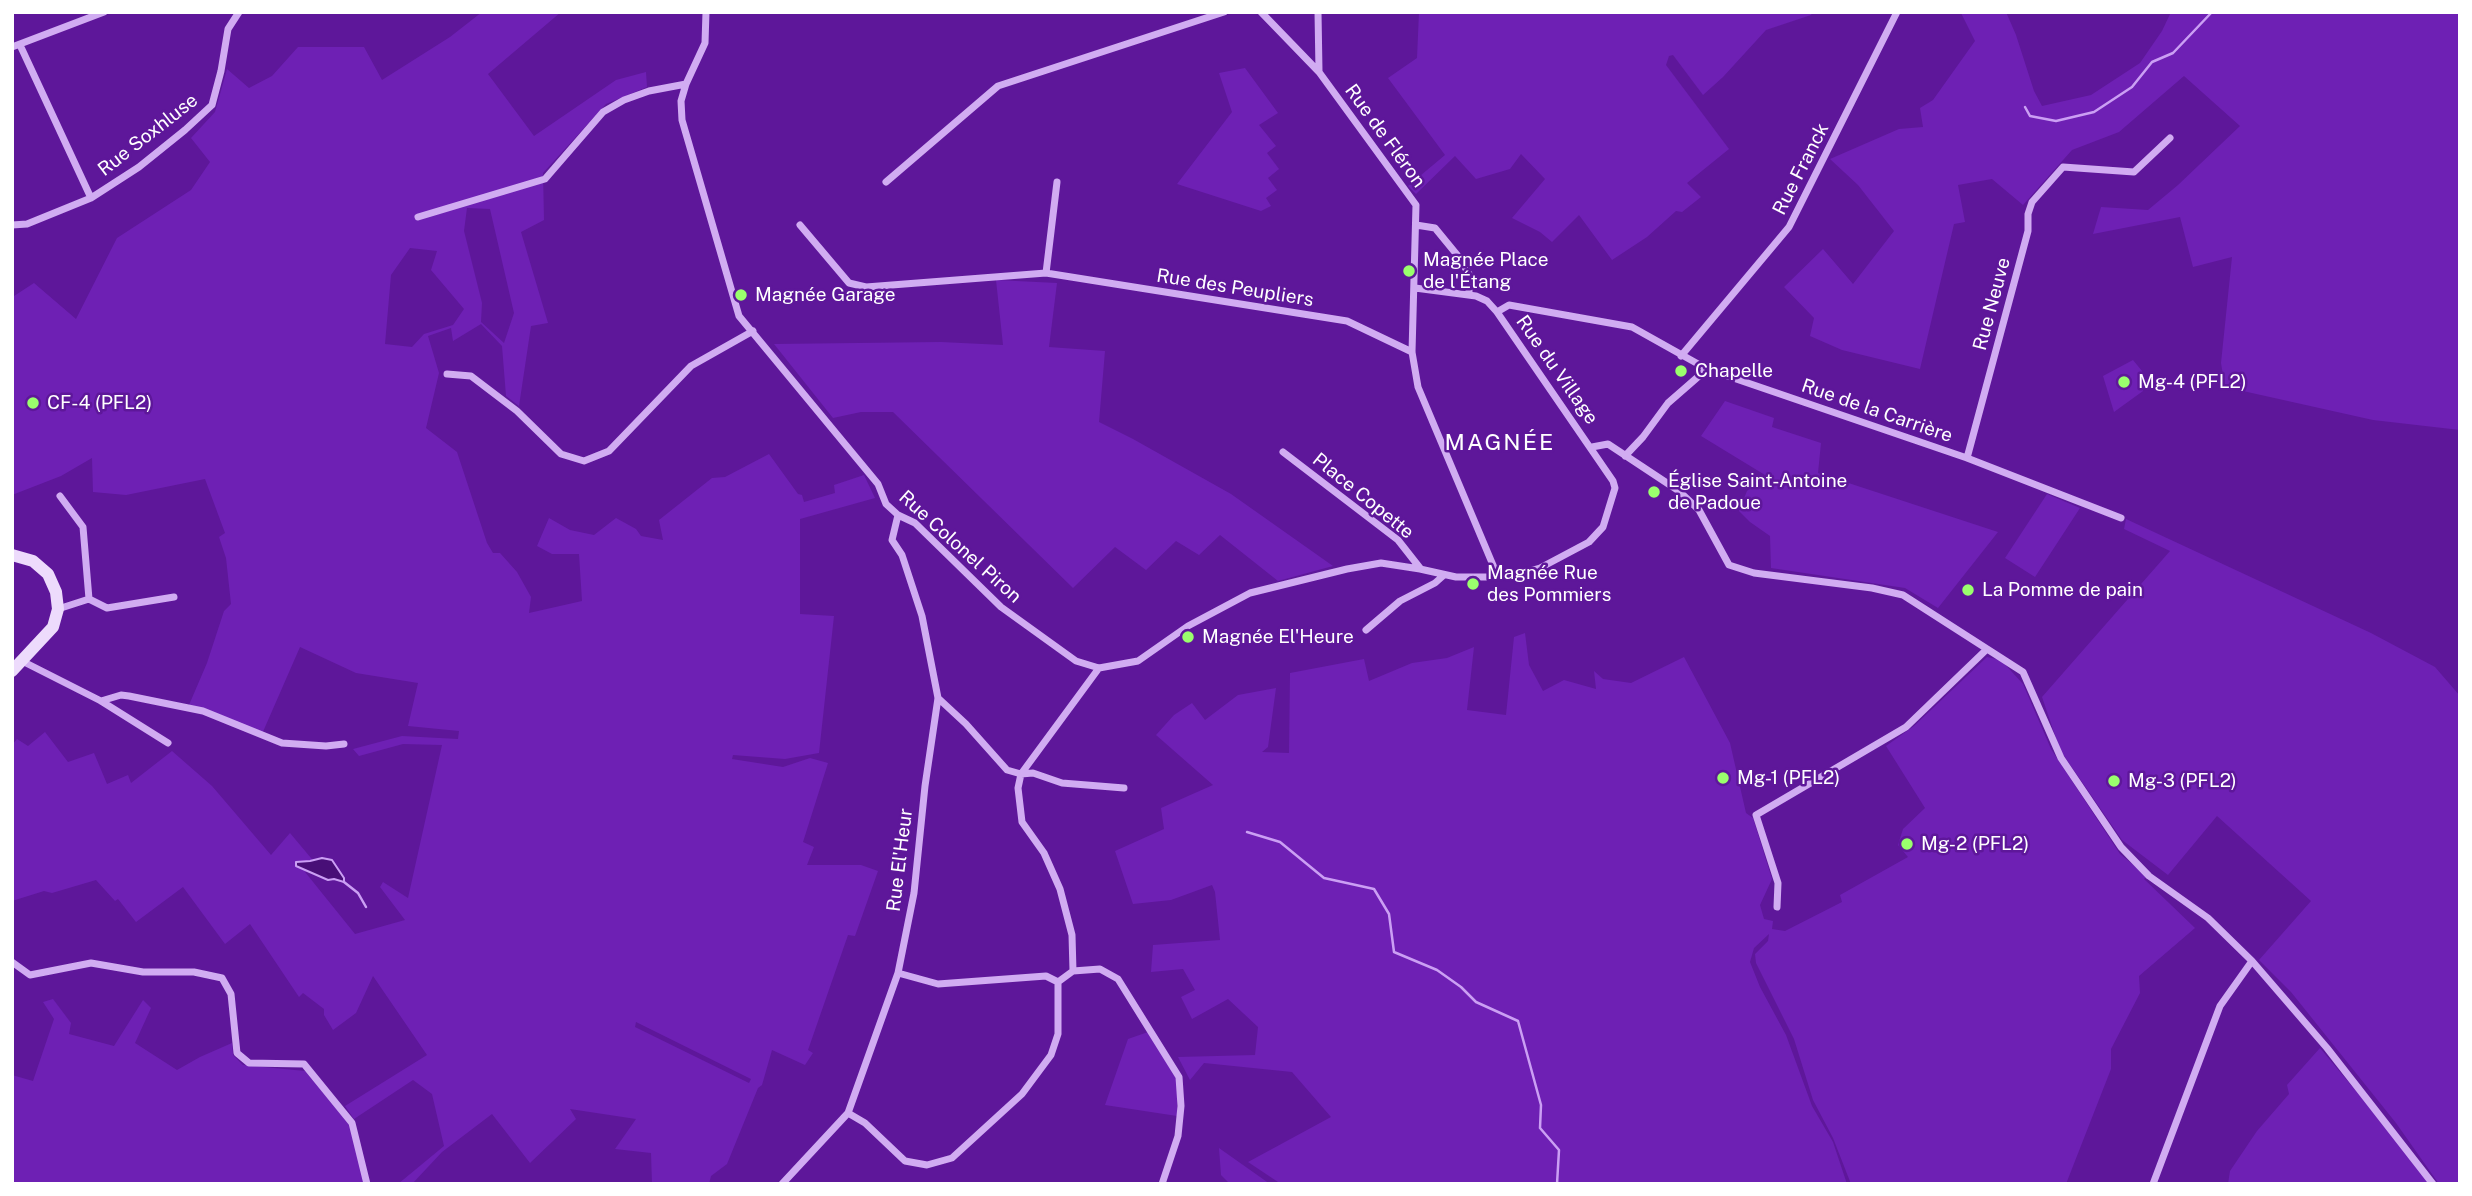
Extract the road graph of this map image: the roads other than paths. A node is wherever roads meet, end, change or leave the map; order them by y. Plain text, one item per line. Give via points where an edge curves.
1 (104, 12) edge
2 (239, 12) edge
3 (706, 12) edge
4 (1224, 12) edge
5 (1261, 12) edge
6 (1318, 12) edge
7 (1897, 12) edge
8 (16, 46) edge
9 (1319, 72) junction
10 (686, 84) junction
11 (2170, 138) dead end
12 (886, 182) dead end
13 (1057, 182) dead end
14 (91, 198) junction
15 (418, 217) dead end
16 (12, 225) edge
17 (800, 225) dead end
18 (1416, 225) junction
19 (1046, 273) junction
20 (1415, 288) junction
21 (1469, 295) junction
22 (1497, 312) junction
23 (753, 331) junction
24 (1412, 352) junction
25 (1681, 356) junction
26 (1707, 369) junction
27 (447, 374) dead end
28 (1592, 447) junction
29 (1283, 452) dead end
30 (1626, 456) junction
31 (1967, 458) junction
32 (60, 496) dead end
33 (898, 515) junction
34 (2121, 518) dead end
35 (12, 555) edge
36 (1420, 569) junction
37 (1444, 575) junction
38 (1498, 577) junction
39 (174, 597) dead end
40 (89, 599) junction
41 (58, 609) junction
42 (1366, 630) dead end
43 (1987, 649) junction
44 (22, 661) junction
45 (1099, 668) junction
46 (12, 671) edge
47 (938, 698) junction
48 (101, 701) junction
49 (168, 743) dead end
50 (344, 744) dead end
51 (1021, 774) junction
52 (1125, 788) dead end
53 (1777, 906) dead end
54 (2252, 961) junction
55 (12, 962) edge
56 (1073, 971) junction
57 (898, 974) junction
58 (1058, 982) junction
59 (848, 1112) junction
60 (367, 1184) edge
61 (782, 1184) edge
62 (1162, 1184) edge
63 (2153, 1184) edge
64 (2433, 1184) edge

1 - 8 street
2 - 14 street, Rue Soxhluse via 228,29 212,104 139,167
3 - 10 street, Rue Colonel Piron via 705,43
4 - 12 street via 998,86
5 - 9 street, Rue de Fléron
6 - 9 street
7 - 25 street, Rue Franck via 1789,227
8 - 14 street
9 - 18 street, Rue de Fléron via 1416,205
10 - 15 street via 649,90 603,112 545,179
10 - 23 street, Rue Colonel Piron via 682,120 739,316
11 - 31 street, Rue Neuve via 2134,172 2063,167 2032,202
13 - 19 street
14 - 16 street, Rue Soxhluse via 27,224
17 - 19 street, Rue des Peupliers via 849,283 866,287
18 - 20 street, Rue de Fléron
18 - 21 street via 1435,228 1458,256 1469,274
19 - 24 street, Rue des Peupliers via 1347,321
20 - 21 street
20 - 24 street, Rue de Fléron
21 - 22 street via 1486,301
22 - 25 street, Rue de la Carrière via 1509,305 1632,327
22 - 28 street, Rue du Village
23 - 27 street via 691,366 610,450 584,461 561,454 517,411 471,376
23 - 33 street, Rue Colonel Piron
24 - 38 street, Rue de Fléron via 1419,392
25 - 26 street, Rue de la Carrière
26 - 30 street via 1668,402
26 - 31 street, Rue de la Carrière
28 - 30 street, Rue du Village via 1608,444
28 - 38 street, Rue du Village via 1615,488 1603,527 1589,542 1540,568
29 - 36 street, Place Copette via 1398,540
30 - 43 street, Rue du Village via 1699,510 1729,565 1754,573 1903,594
31 - 34 street, Rue de la Carrière
32 - 40 street via 83,527
33 - 45 street, Rue Colonel Piron via 915,523 1001,607 1076,661
33 - 47 street, Rue El'Heur via 892,540 902,555 922,616
35 - 41 street via 33,561 48,574
36 - 37 street
36 - 45 street via 1381,563 1250,593 1188,626 1138,661
37 - 38 street
37 - 42 street via 1400,601
39 - 40 street via 107,608
40 - 41 street
41 - 44 street via 53,627
43 - 53 street via 1906,727 1756,815 1778,883
43 - 54 street via 2023,672 2061,758 2121,847 2149,876 2208,918
44 - 46 street
44 - 48 street
45 - 51 street
47 - 51 street via 1007,770
47 - 57 street, Rue El'Heur via 914,892
48 - 49 street
48 - 50 street via 121,695 203,711 282,743
51 - 52 street
51 - 56 street via 1022,822 1044,853 1060,889 1072,935
54 - 63 street via 2220,1006
54 - 64 street
55 - 60 street via 30,975 91,963 222,978 231,994 237,1053 249,1063 304,1064 352,1123
56 - 58 street
56 - 62 street via 1100,969 1118,979 1179,1077 1178,1136
57 - 58 street via 938,984 1046,976
57 - 59 street, Rue El'Heur
58 - 59 street via 1058,1034 1051,1055 1022,1094 952,1158 927,1165 905,1161
59 - 61 street, Rue El'Heur

